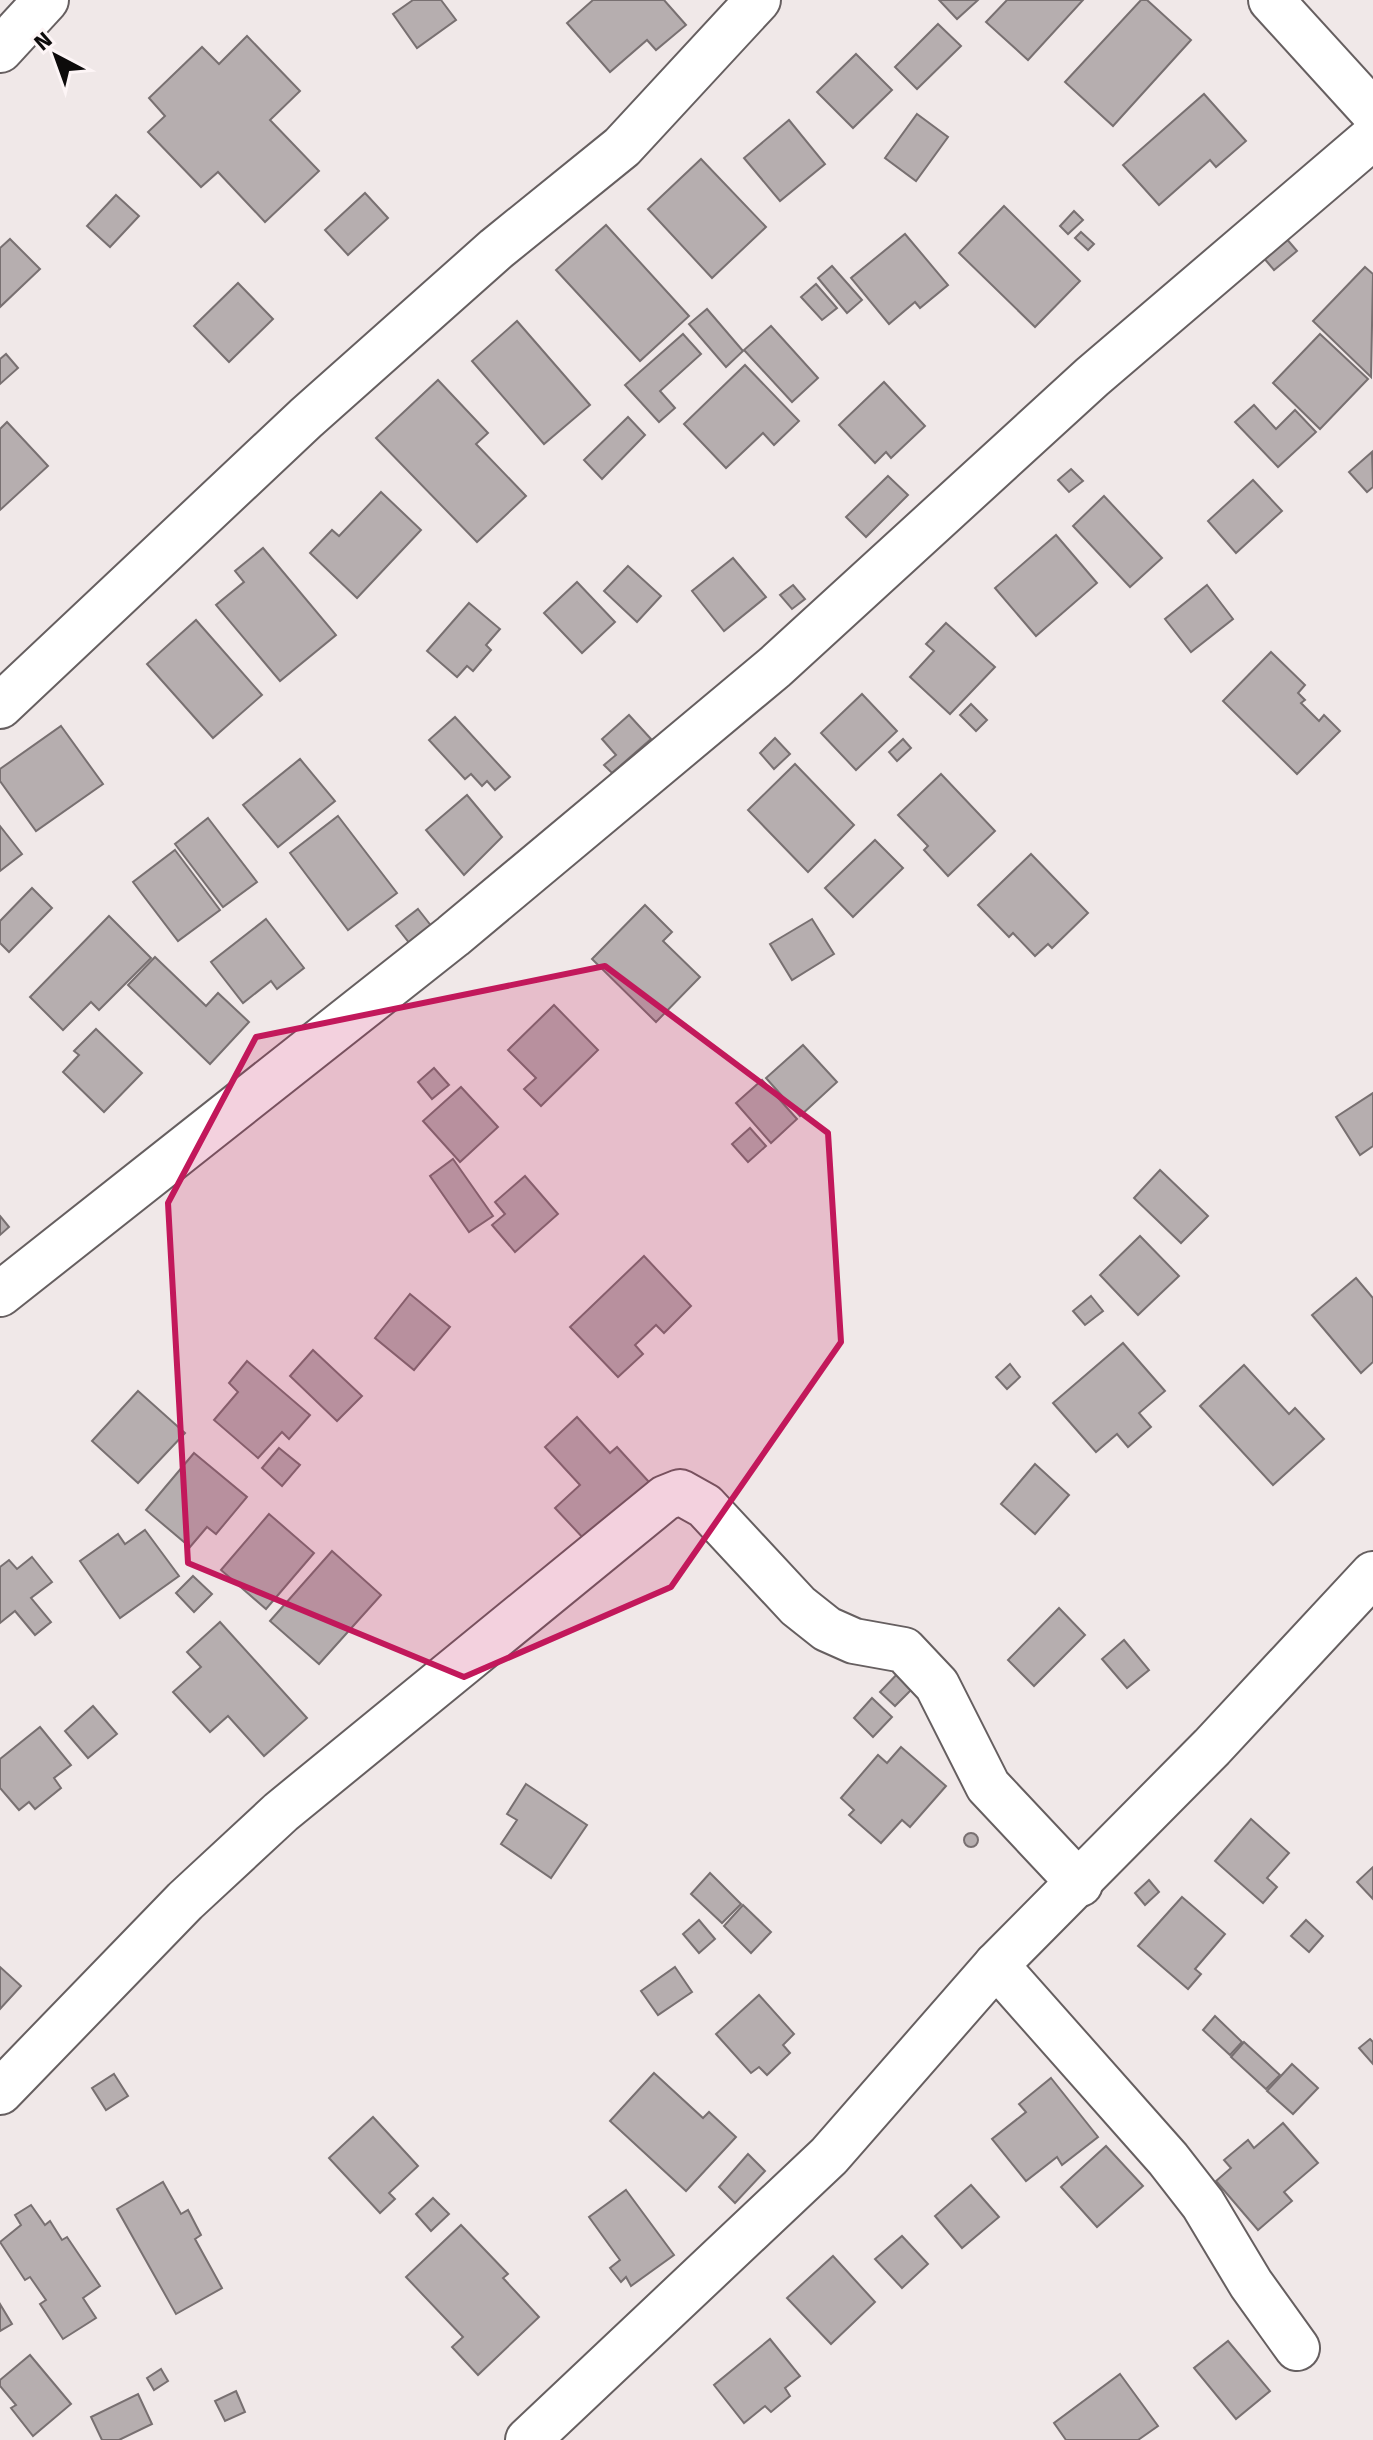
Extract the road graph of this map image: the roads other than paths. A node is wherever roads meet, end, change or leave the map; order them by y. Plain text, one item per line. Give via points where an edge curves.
1 (46, 0) edge
2 (758, 0) edge
3 (1271, 0) edge
4 (0, 50) edge
5 (1373, 112) edge
6 (1373, 137) edge
7 (0, 706) edge
8 (0, 1294) edge
9 (1373, 1574) edge
10 (1080, 1884) junction
11 (996, 1965) junction
12 (0, 2092) edge
13 (1297, 2348) dead end
14 (528, 2440) edge

1 - 4 street
2 - 7 street via 622,147 496,249 306,418
3 - 5 street
6 - 8 street via 1092,377 775,667 453,936
9 - 10 street
10 - 11 street
10 - 12 street via 988,1786 937,1685 904,1650 854,1641 827,1629 798,1606 705,1506 680,1492 653,1508 281,1812 185,1901
11 - 13 street via 1168,2159
11 - 14 street via 829,2156

